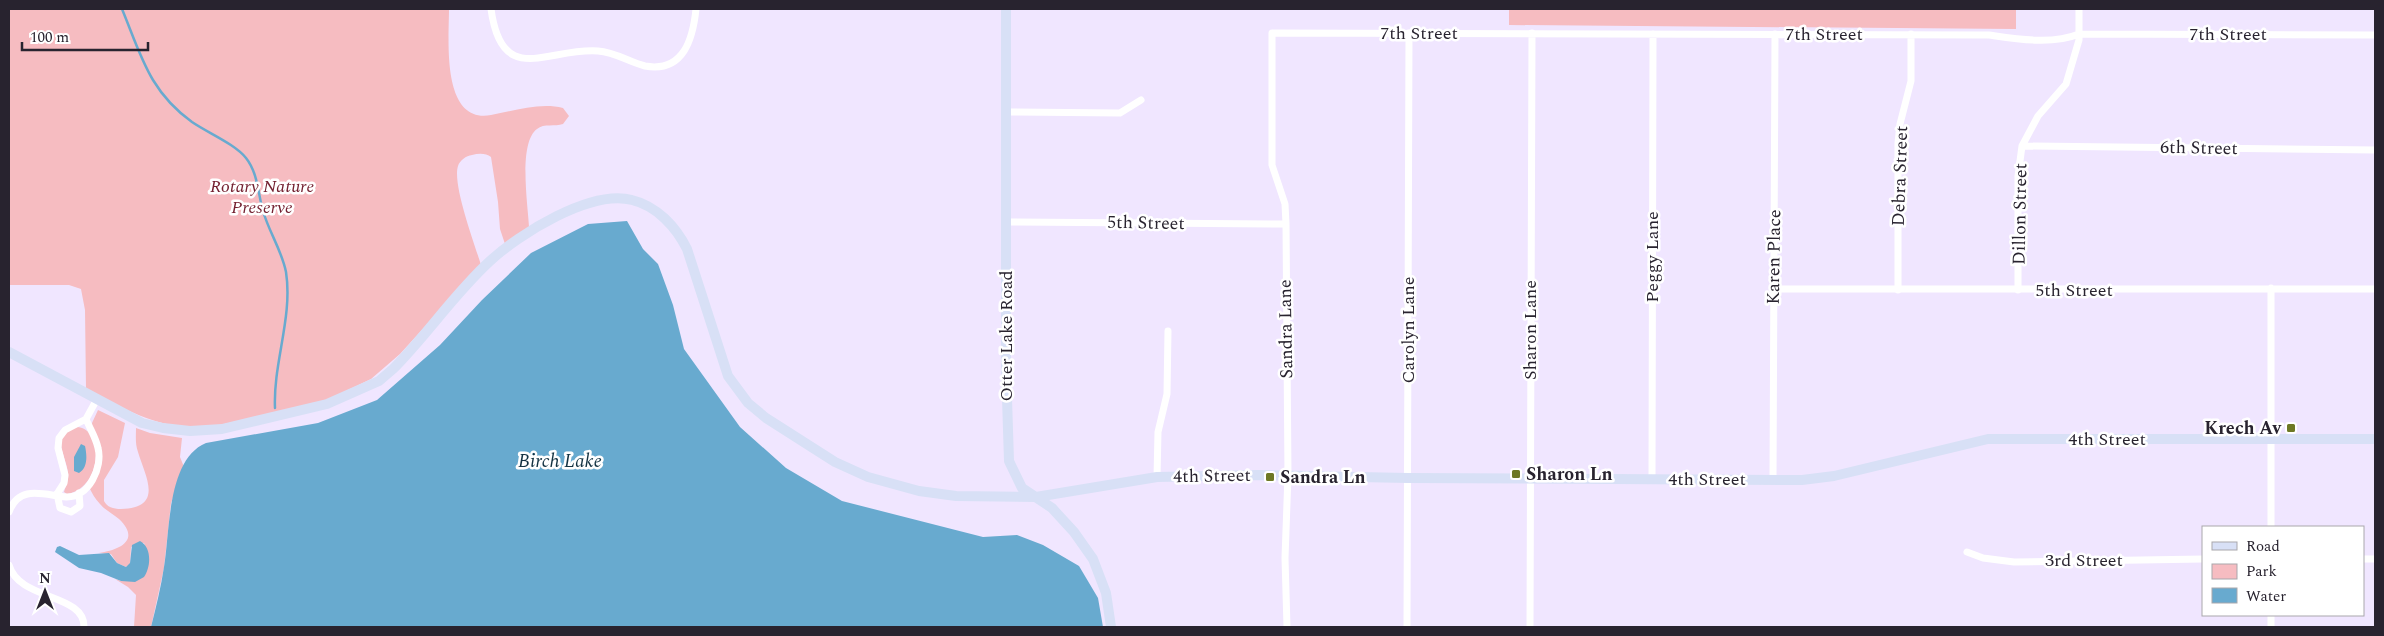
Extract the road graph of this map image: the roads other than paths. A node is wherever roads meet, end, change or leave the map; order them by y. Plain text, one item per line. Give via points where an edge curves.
1 (491, 9) edge
2 (696, 9) edge
3 (1006, 9) edge
4 (2079, 9) edge
5 (1272, 33) joint
6 (1409, 33) junction
7 (1532, 34) junction
8 (1653, 34) junction
9 (1775, 34) junction
10 (1911, 34) junction
11 (2079, 34) junction
12 (2375, 35) edge
13 (1141, 100) dead end
14 (1006, 112) junction
15 (2022, 146) junction
16 (2375, 150) edge
17 (1006, 222) junction
18 (1286, 224) junction
19 (2271, 288) junction
20 (1773, 289) junction
21 (2375, 289) edge
22 (1898, 290) junction
23 (2018, 290) junction
24 (1168, 331) dead end
25 (9, 352) edge
26 (97, 399) junction
27 (86, 419) junction
28 (2271, 439) junction
29 (2375, 439) edge
30 (1288, 475) junction
31 (1156, 477) junction
32 (1408, 478) junction
33 (1530, 479) junction
34 (1652, 479) junction
35 (1773, 480) junction
36 (79, 493) junction
37 (57, 494) junction
38 (1036, 497) junction
39 (9, 512) edge
40 (2271, 526) edge
41 (1967, 552) dead end
42 (2202, 559) edge
43 (9, 565) edge
44 (84, 627) edge
45 (1111, 627) edge
46 (1286, 627) edge
47 (1408, 627) edge
48 (1530, 627) edge

1 - 2 street via 500,40 519,57 536,60 574,51 597,51 653,66 672,61 684,52 693,35
3 - 14 street, Otter Lake Road
4 - 11 street, Dillon Street
5 - 6 street, 7th Street
5 - 18 street, Sandra Lane via 1271,159 1285,204
6 - 7 street, 7th Street
6 - 32 street, Carolyn Lane
7 - 8 street, 7th Street
7 - 33 street, Sharon Lane
8 - 9 street, 7th Street
8 - 34 street, Peggy Lane
9 - 10 street, 7th Street
9 - 20 street, Karen Place
10 - 11 street, 7th Street via 2066,39
10 - 22 street, Debra Street via 1911,81 1898,143
11 - 12 street, 7th Street
11 - 15 street, Dillon Street via 2066,84 2038,116
13 - 14 street via 1120,113
14 - 17 street, Otter Lake Road
15 - 16 street, 6th Street
15 - 23 street, Dillon Street via 2018,176
17 - 18 street, 5th Street
17 - 38 street, Otter Lake Road via 1007,449 1013,474 1022,488
18 - 30 street, Sandra Lane
19 - 21 street, 5th Street
19 - 23 street, 5th Street
19 - 28 street
20 - 22 street, 5th Street
20 - 35 street, Karen Place
22 - 23 street, 5th Street
24 - 31 street via 1168,394 1158,432
25 - 26 street, 4th Street
26 - 27 street
26 - 38 street, 4th Street via 148,425 198,432 231,427 345,398 378,381 393,369 489,262 521,237 558,215 593,202 631,199 653,209 679,233 728,376 748,403 766,418 812,449 868,477 919,491 956,496
27 - 36 street via 98,446 99,460 94,476
27 - 37 street via 60,436 58,448 65,479
28 - 29 street, 4th Street
28 - 35 street, 4th Street via 1988,439 1826,478
28 - 40 street
30 - 31 street, 4th Street
30 - 32 street, 4th Street
30 - 46 street, Sandra Lane
31 - 38 street, 4th Street
32 - 33 street, 4th Street
32 - 47 street, Carolyn Lane
33 - 34 street, 4th Street
33 - 48 street, Sharon Lane
34 - 35 street, 4th Street
36 - 37 street via 66,497
36 - 37 street via 80,506 71,512 60,508
37 - 39 street via 26,494 15,500
38 - 45 street, Otter Lake Road via 1052,508 1074,532 1093,560 1106,593
41 - 42 street, 3rd Street via 1983,558 2014,562
43 - 44 street via 24,586 77,609

